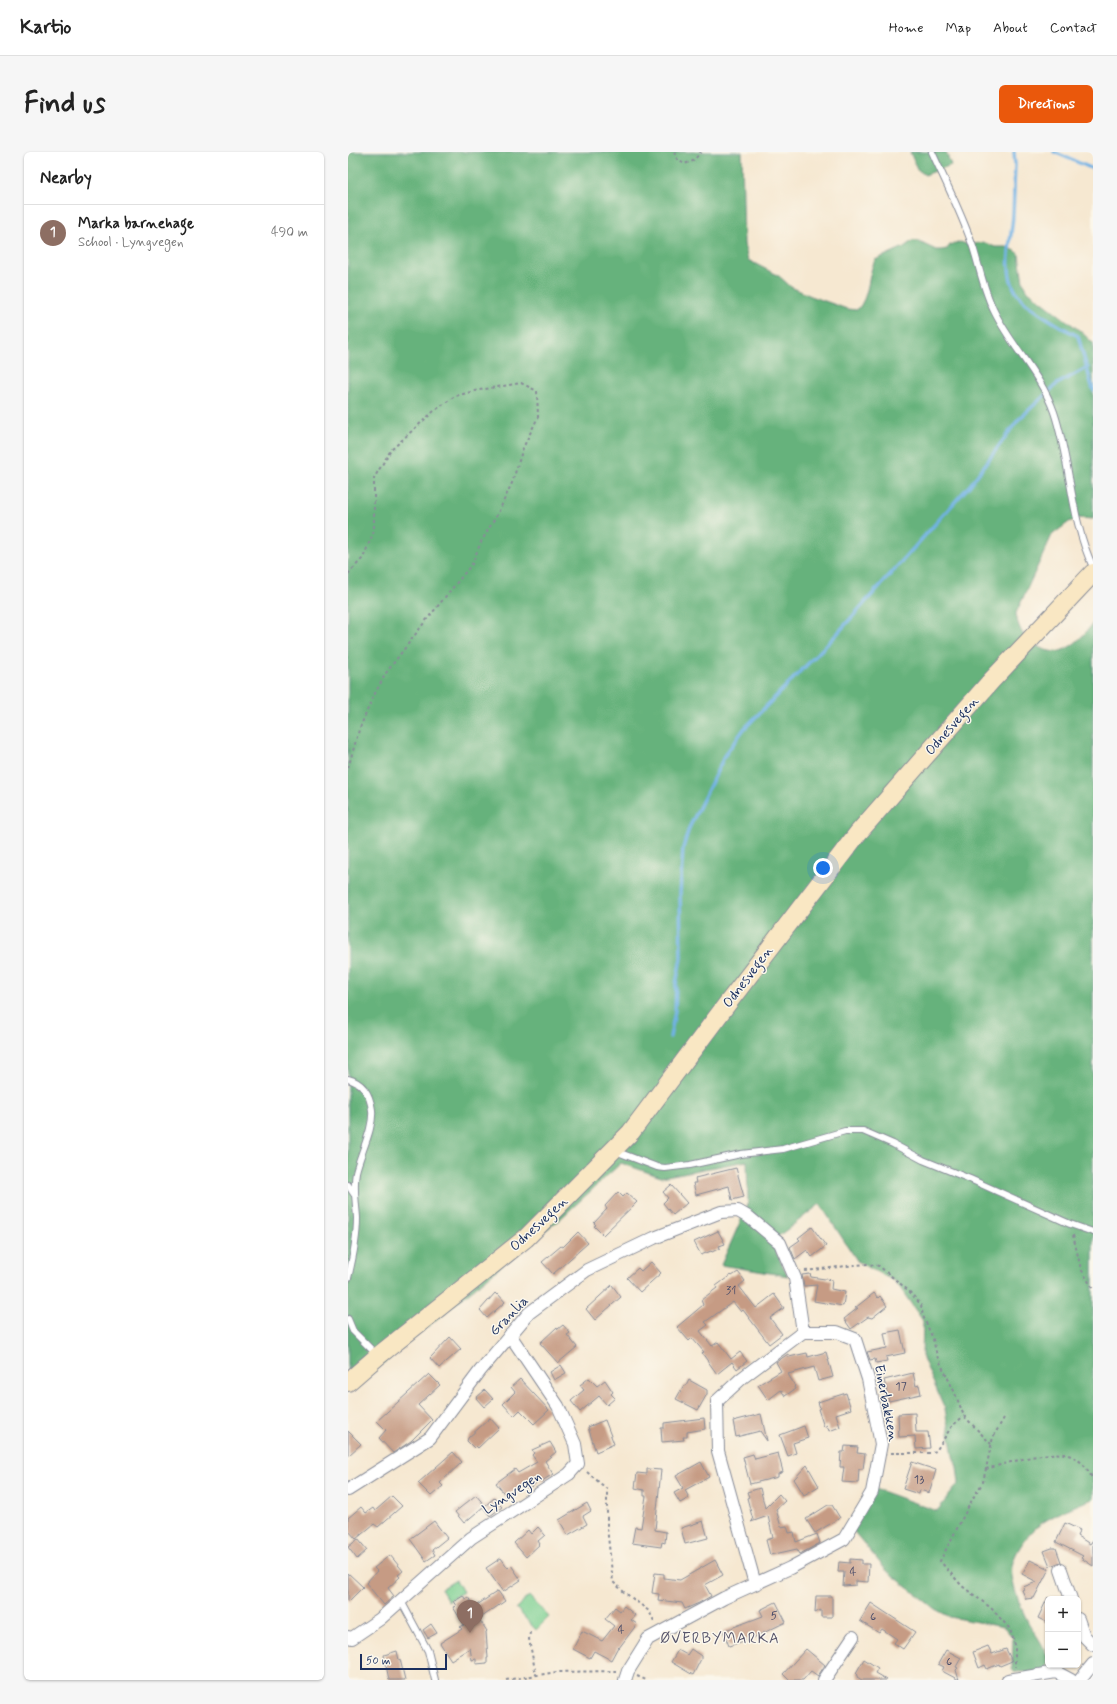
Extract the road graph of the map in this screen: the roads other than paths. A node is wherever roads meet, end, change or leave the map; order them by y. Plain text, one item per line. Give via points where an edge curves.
1 (932, 152) edge
2 (1093, 567) edge
3 (1093, 573) edge
4 (348, 1079) edge
5 (613, 1151) junction
6 (348, 1185) edge
7 (354, 1194) junction
8 (1093, 1232) edge
9 (348, 1278) edge
10 (348, 1319) edge
11 (803, 1332) junction
12 (510, 1336) junction
13 (378, 1356) junction
14 (348, 1382) edge
15 (348, 1490) edge
16 (1061, 1570) dead end
17 (755, 1584) junction
18 (1070, 1596) edge
19 (401, 1601) junction
20 (1081, 1628) edge
21 (348, 1637) edge
22 (852, 1637) dead end
23 (1093, 1645) edge
24 (1093, 1664) edge
25 (626, 1676) edge
26 (1013, 1679) edge
27 (435, 1680) edge
28 (824, 1680) edge
29 (1071, 1680) edge
30 (1080, 1680) edge

1 - 2 lane via 964,223 985,291 995,313 1043,389 1054,412 1084,548
3 - 5 main road, Odnesvegen via 991,681 858,833 631,1132
4 - 7 lane via 362,1086 370,1099 372,1112 356,1174
5 - 8 lane via 665,1168 782,1149 844,1131 863,1131 923,1160
5 - 13 main road, Odnesvegen via 526,1238
6 - 7 lane
7 - 9 lane via 357,1235
10 - 13 lane via 353,1331
11 - 12 street, Granlia via 796,1278 780,1243 750,1218 738,1212 721,1212 654,1238 587,1270 529,1313
11 - 17 street via 742,1378 717,1401 718,1451
11 - 17 street, Einerbakken via 837,1332 855,1339 868,1379 881,1444 880,1452 872,1492 844,1539
12 - 15 street, Granlia via 480,1371 430,1438
12 - 19 street, Lyngvegen via 558,1406 575,1444 578,1464 569,1474 471,1538
13 - 14 main road, Odnesvegen
16 - 18 street
17 - 25 street, Einerbakken via 648,1639
19 - 21 street, Lyngvegen via 380,1619 352,1638
19 - 27 lane via 428,1651
20 - 23 street via 1084,1636
22 - 28 street
24 - 30 street
26 - 29 street via 1056,1672

